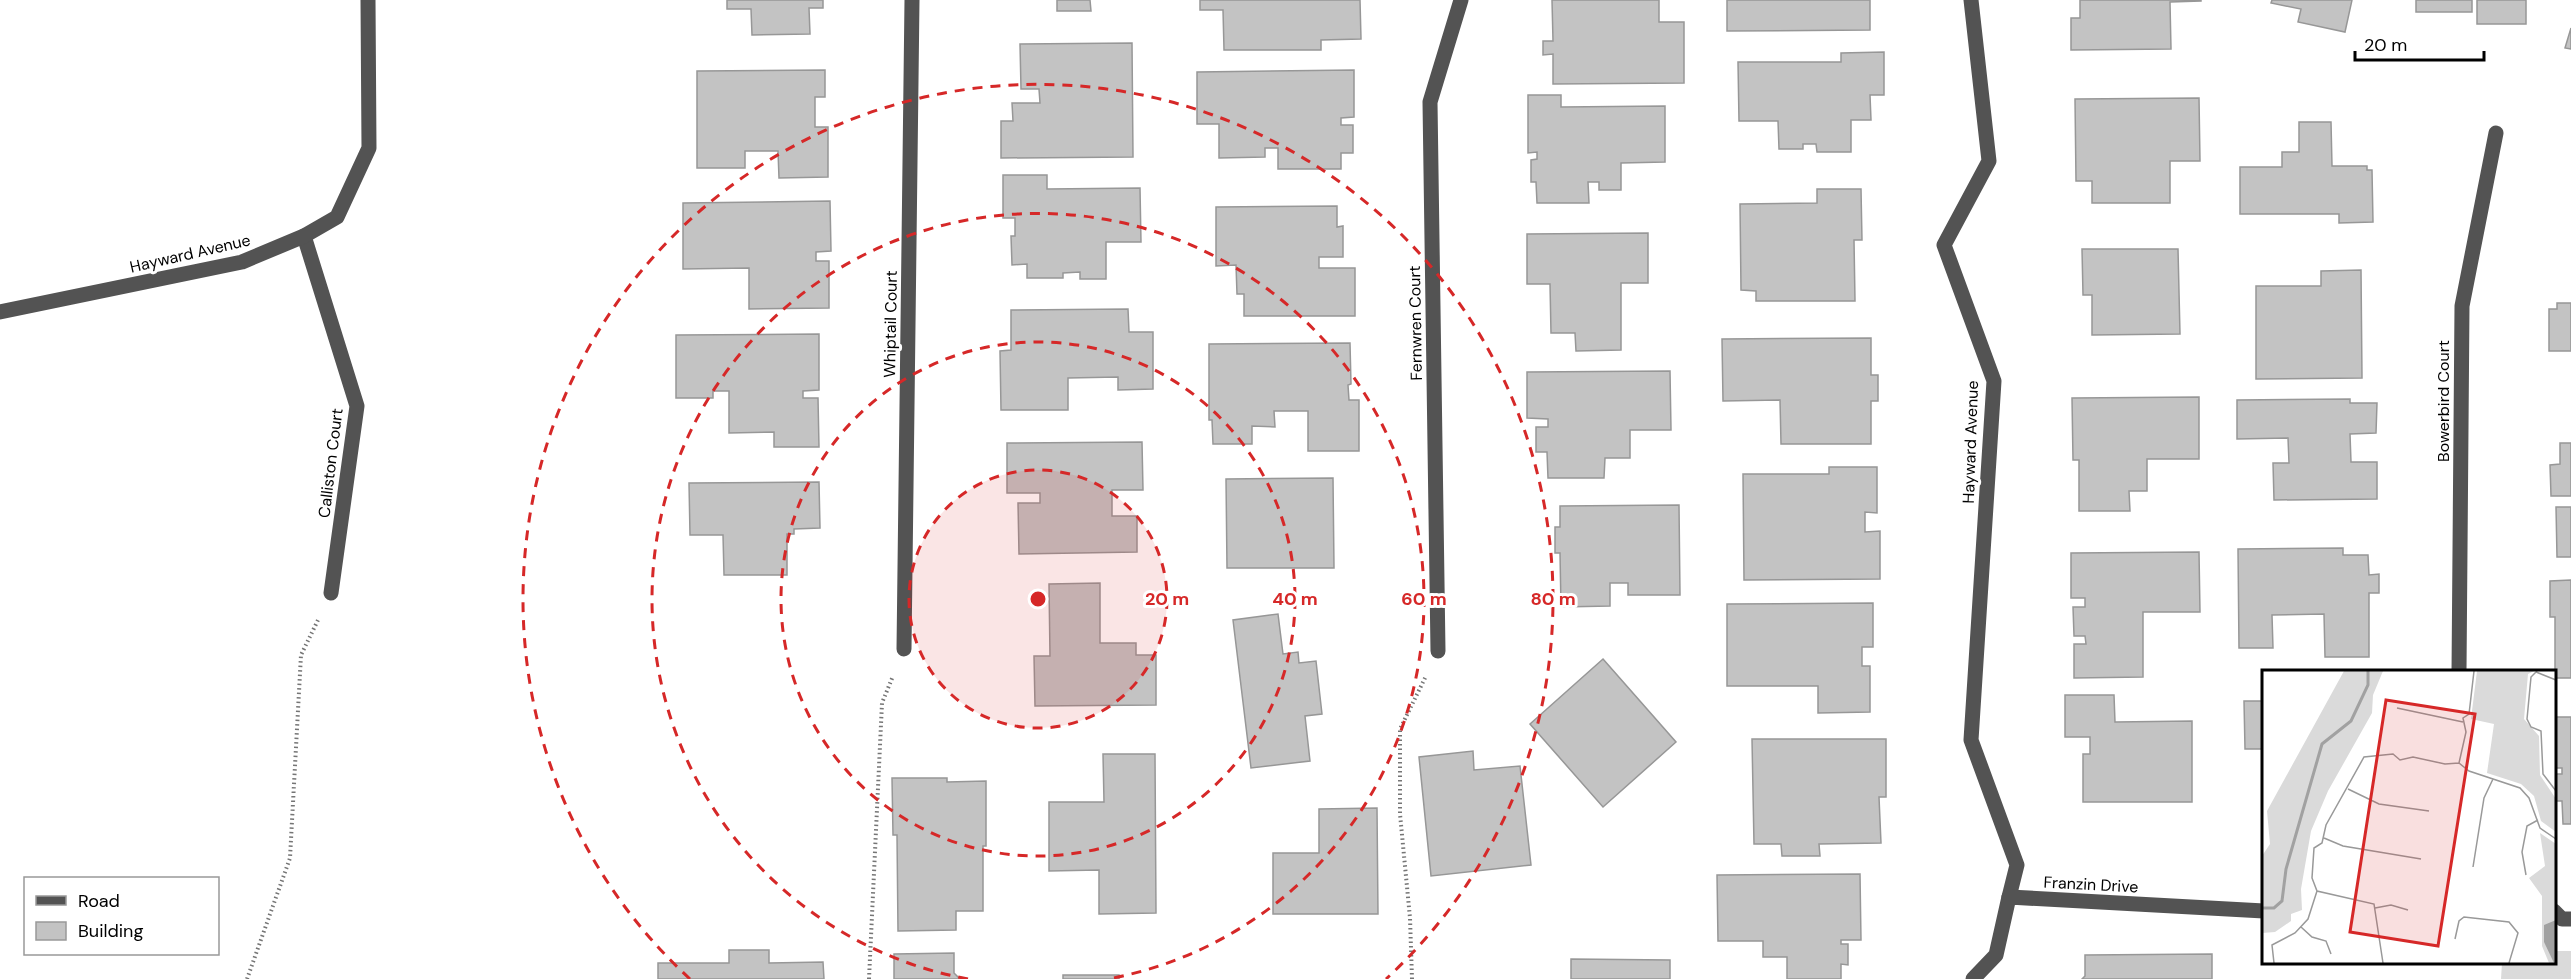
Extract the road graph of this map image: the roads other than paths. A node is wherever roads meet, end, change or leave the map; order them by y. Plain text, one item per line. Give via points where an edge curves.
1 (368, 0) edge
2 (912, 0) edge
3 (1461, 0) edge
4 (1971, 0) edge
5 (2496, 133) dead end
6 (304, 236) junction
7 (0, 312) edge
8 (331, 593) road end
9 (904, 649) road end
10 (1438, 651) road end
11 (2460, 670) edge
12 (2009, 897) junction
13 (2262, 911) edge
14 (2556, 913) edge
15 (2571, 919) edge
16 (1973, 979) edge

1 - 6 street, Hayward Avenue via 369,148 337,217
2 - 9 street, Whiptail Court
3 - 10 street, Fernwren Court via 1430,102
4 - 12 street, Hayward Avenue via 1989,161 1944,245 1994,381 1971,740 2017,865
5 - 11 street, Bowerbird Court via 2462,306
6 - 7 street, Hayward Avenue via 242,262
6 - 8 street, Calliston Court via 357,406
12 - 13 street, Franzin Drive
12 - 16 street via 1996,955
14 - 15 street via 2562,919

